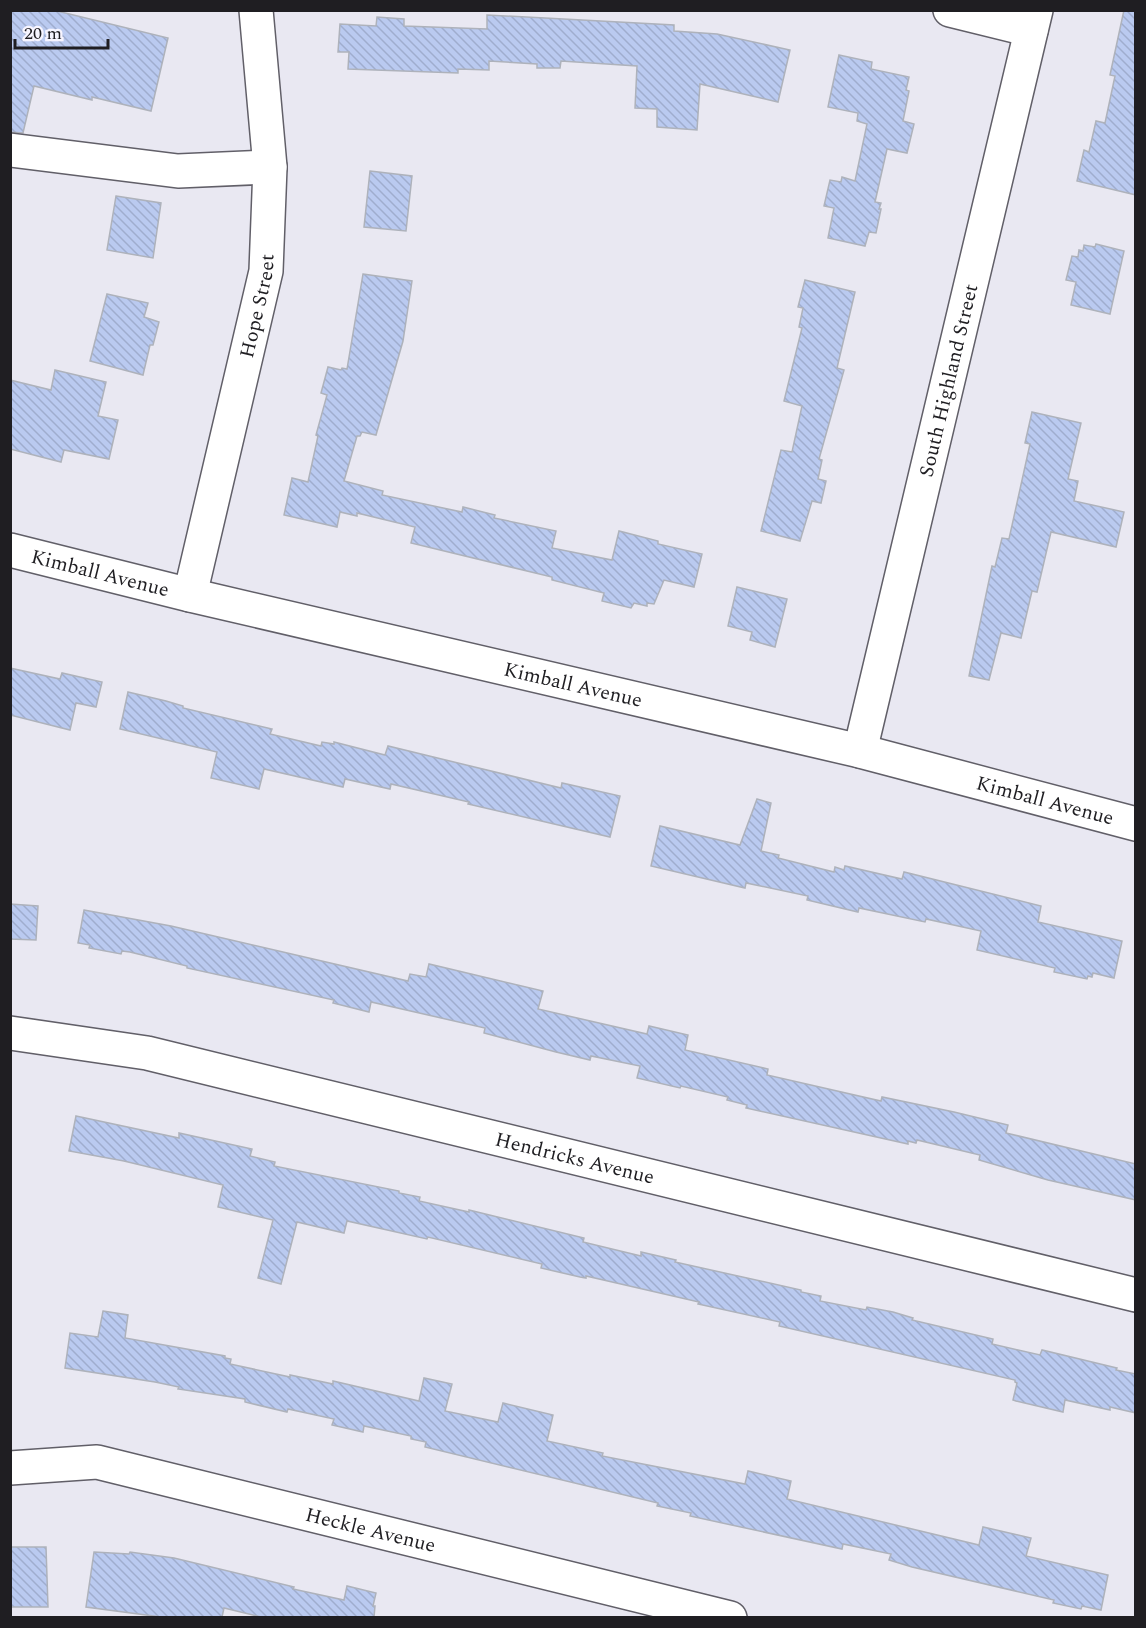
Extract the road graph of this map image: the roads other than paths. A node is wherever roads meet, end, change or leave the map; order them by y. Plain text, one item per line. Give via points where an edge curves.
1 (256, 10) edge
2 (950, 10) edge
3 (1033, 20) edge
4 (10, 150) edge
5 (270, 167) junction
6 (10, 550) edge
7 (190, 595) junction
8 (860, 751) junction
9 (1136, 824) edge
10 (10, 1033) edge
11 (1136, 1295) edge
12 (10, 1468) edge
13 (730, 1617) edge

1 - 5 street, Hope Street
2 - 3 street
3 - 8 street, South Highland Street
4 - 5 street via 178,171
5 - 7 street, Hope Street via 266,271
6 - 7 street, Kimball Avenue
7 - 8 street, Kimball Avenue
8 - 9 street, Kimball Avenue
10 - 11 street, Hendricks Avenue via 159,1056
12 - 13 street, Heckle Avenue via 97,1462

